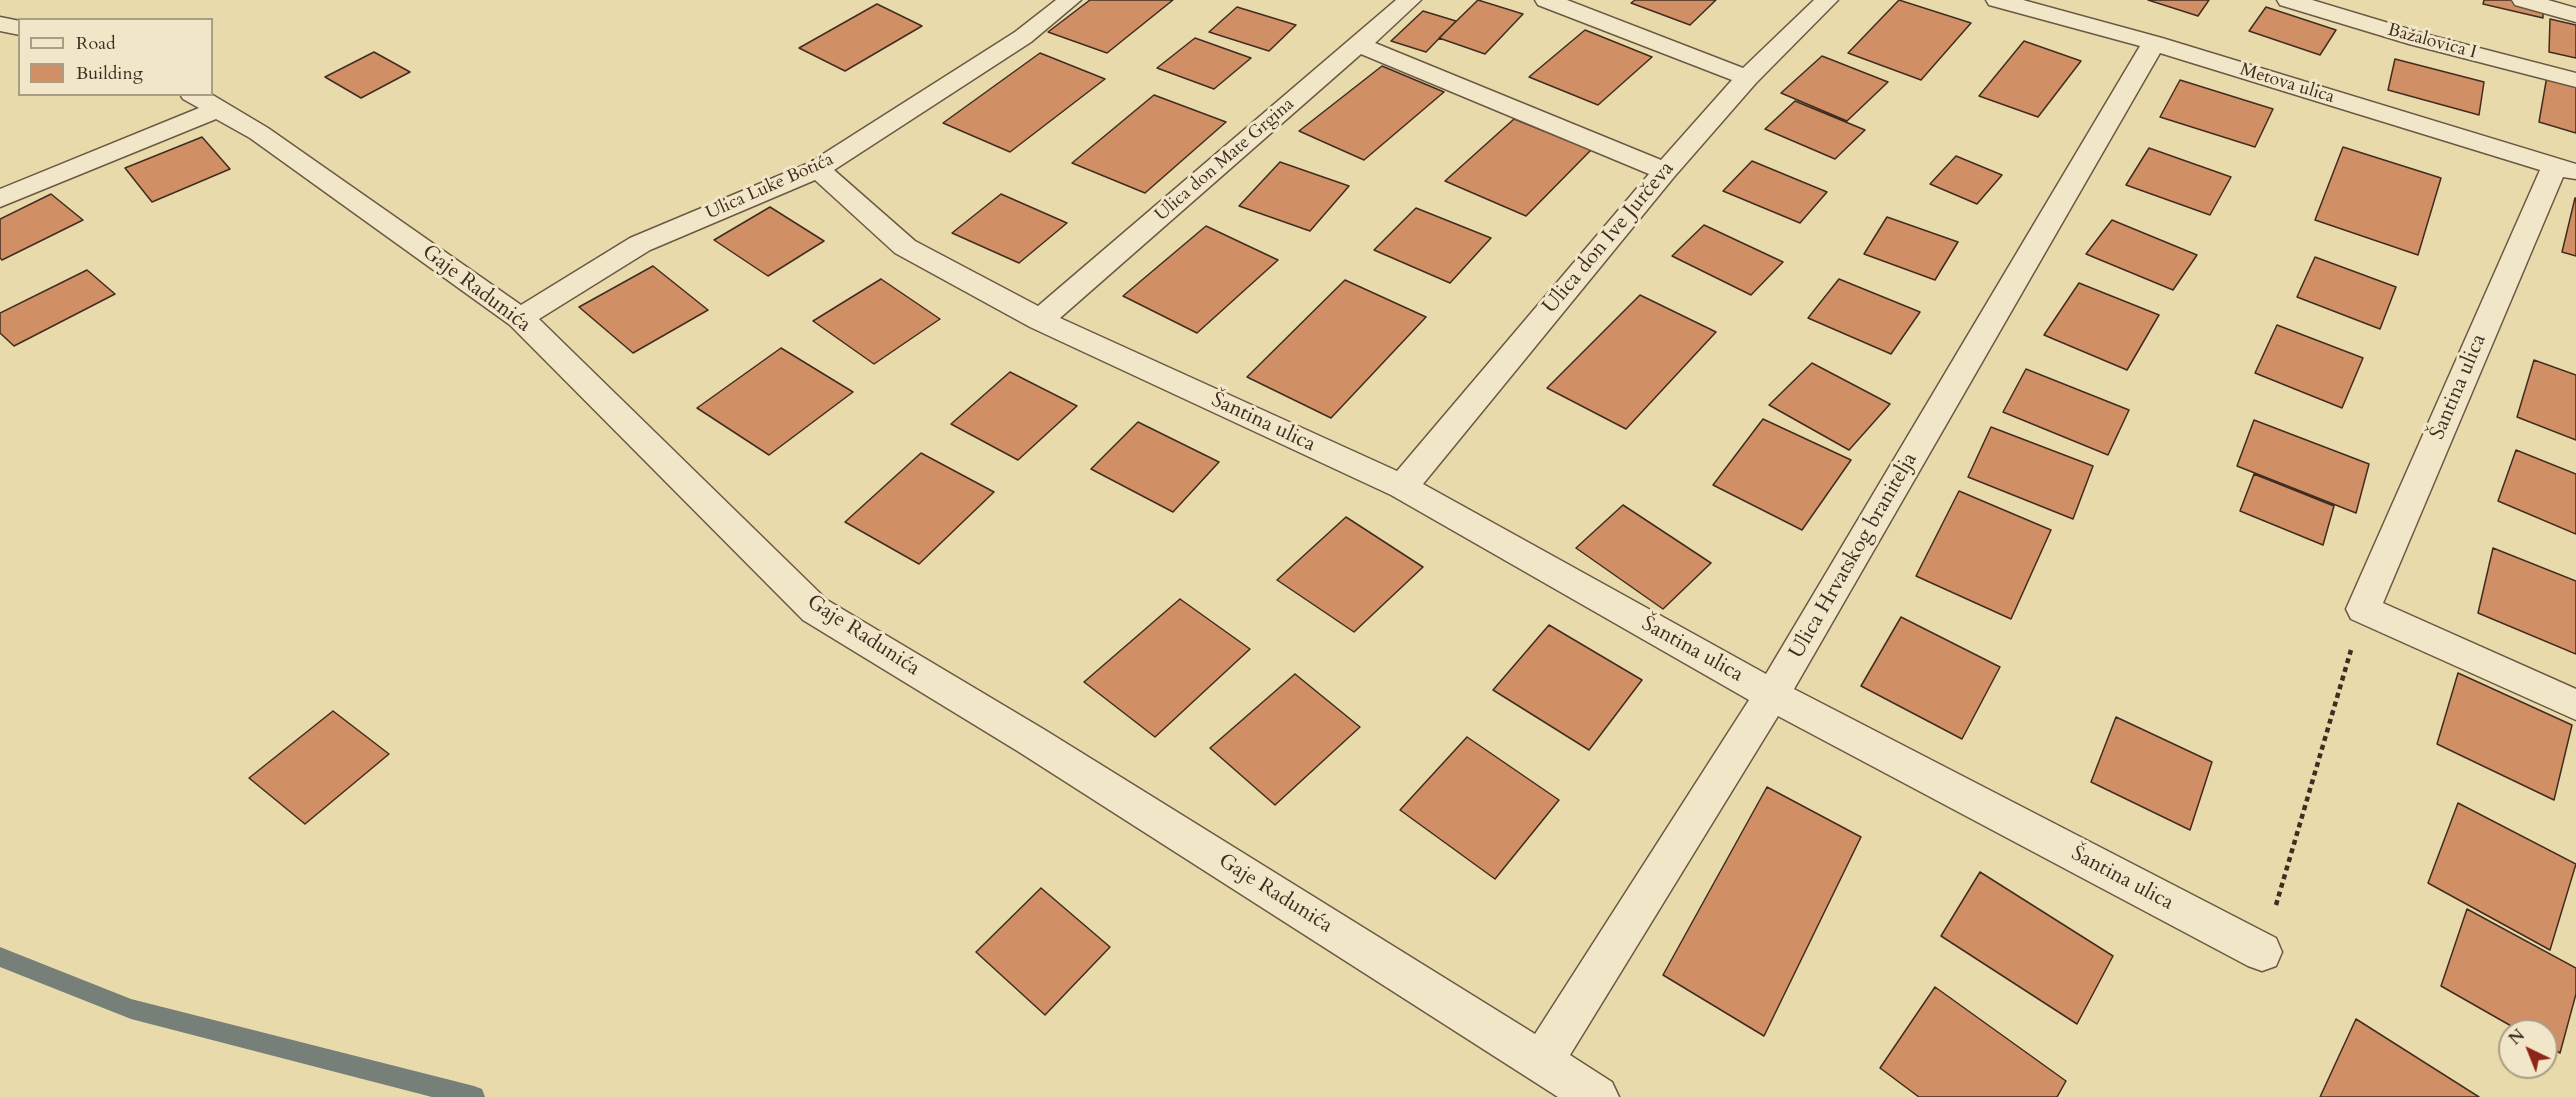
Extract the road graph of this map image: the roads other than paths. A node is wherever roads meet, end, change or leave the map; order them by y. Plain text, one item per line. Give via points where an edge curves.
1 (1070, 0) edge
2 (1410, 0) edge
3 (1546, 0) edge
4 (1827, 0) edge
5 (1997, 0) edge
6 (2288, 0) edge
7 (2523, 0) edge
8 (2576, 15) edge
9 (0, 24) edge
10 (18, 28) edge
11 (2154, 44) junction
12 (1359, 45) junction
13 (1747, 78) junction
14 (2576, 80) edge
15 (206, 102) edge
16 (818, 169) junction
17 (2565, 169) edge
18 (1665, 171) junction
19 (0, 199) edge
20 (520, 318) junction
21 (1040, 320) junction
22 (1402, 487) junction
23 (1772, 695) junction
24 (2576, 705) edge
25 (2262, 952) road end
26 (1542, 1061) junction
27 (1597, 1097) edge

1 - 16 street, Ulica Luke Botića via 1023,37
2 - 12 street, Ulica don Mate Grgina
3 - 13 street
4 - 13 street, Ulica don Ive Jurčeva
5 - 11 street, Metova ulica
6 - 14 street, Bažalovica I via 2417,39
7 - 8 street
9 - 10 street
11 - 17 street, Metova ulica
11 - 23 street, Ulica Hrvatskog branitelja
12 - 18 street
12 - 21 street, Ulica don Mate Grgina
13 - 18 street, Ulica don Ive Jurčeva
15 - 19 street
15 - 20 street, Gaje Radunića via 259,133
16 - 20 street, Ulica Luke Botića via 640,244
16 - 21 street, Šantina ulica via 905,247
17 - 24 street, Šantina ulica via 2363,609
18 - 22 street, Ulica don Ive Jurčeva
20 - 26 street, Gaje Radunića via 815,610 1032,741
21 - 22 street, Šantina ulica
22 - 23 street, Šantina ulica
23 - 25 street, Šantina ulica
23 - 26 street, Ulica Hrvatskog branitelja
26 - 27 street, Gaje Radunića

